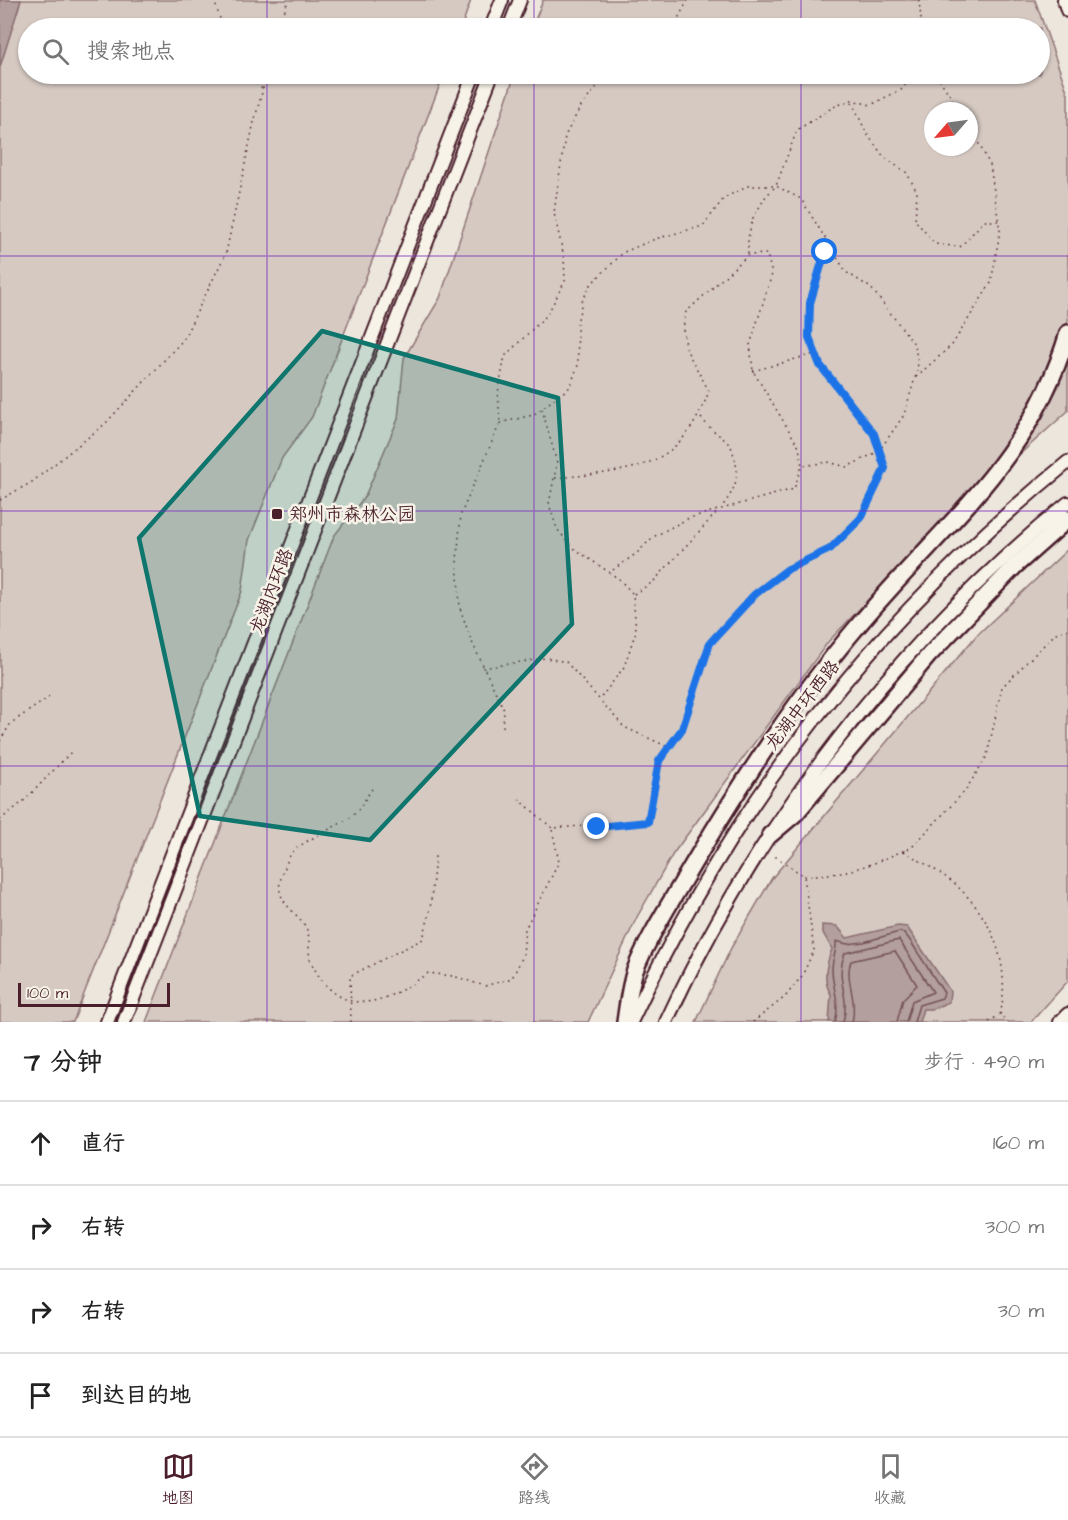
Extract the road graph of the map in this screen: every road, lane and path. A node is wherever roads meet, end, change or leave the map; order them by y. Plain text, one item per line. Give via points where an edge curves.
1 (214, 0) edge
2 (288, 0) edge
3 (502, 0) edge
4 (520, 0) edge
5 (688, 0) edge
6 (919, 0) edge
7 (1065, 0) edge
8 (1068, 10) edge
9 (220, 18) edge
10 (282, 18) edge
11 (495, 18) edge
12 (513, 18) edge
13 (678, 18) edge
14 (921, 18) edge
15 (257, 84) edge
16 (264, 84) edge
17 (470, 84) edge
18 (488, 84) edge
19 (599, 84) edge
20 (906, 84) edge
21 (942, 84) edge
22 (262, 90) junction
23 (852, 100) junction
24 (954, 102) edge
25 (978, 142) edge
26 (776, 186) junction
27 (999, 221) junction
28 (827, 244) junction
29 (748, 255) junction
30 (1068, 333) edge
31 (815, 353) junction
32 (753, 371) junction
33 (915, 377) junction
34 (542, 408) junction
35 (700, 417) junction
36 (500, 423) junction
37 (879, 451) junction
38 (1068, 462) edge
39 (802, 466) junction
40 (555, 478) junction
41 (0, 500) edge
42 (1068, 503) edge
43 (719, 510) junction
44 (1068, 519) edge
45 (610, 572) junction
46 (633, 594) junction
47 (1068, 628) edge
48 (483, 668) junction
49 (51, 696) dead end
50 (599, 700) junction
51 (503, 727) dead end
52 (0, 741) edge
53 (669, 747) junction
54 (71, 752) dead end
55 (372, 789) dead end
56 (519, 799) dead end
57 (0, 820) edge
58 (552, 828) junction
59 (766, 842) junction
60 (904, 850) junction
61 (435, 856) dead end
62 (804, 876) junction
63 (350, 1001) junction
64 (1068, 1014) edge
65 (1000, 1015) junction
66 (106, 1022) edge
67 (124, 1022) edge
68 (351, 1022) edge
69 (625, 1022) edge
70 (631, 1022) edge
71 (666, 1022) edge
72 (753, 1022) edge
73 (989, 1022) edge
74 (1008, 1022) edge
75 (1060, 1022) edge

1 - 9 path
2 - 10 path
3 - 11 main road
4 - 12 main road
5 - 13 path
6 - 14 path
7 - 8 main road
15 - 22 path
16 - 22 path
17 - 66 main road, 龙湖内环路
18 - 67 main road, 龙湖内环路
19 - 36 path via 579,108 565,136 554,213 565,281 547,315 505,356 498,393
20 - 23 path via 871,105
21 - 24 path
22 - 41 path via 226,253 183,340 105,424 32,482
23 - 26 path via 797,130
23 - 27 path via 867,134 884,157 907,174 916,192 915,220 935,244 960,247 984,221
25 - 27 path via 990,165
26 - 28 path via 801,199 819,224
26 - 29 path via 753,218
26 - 34 path via 748,186 724,198 703,226 624,252 592,283 582,301 577,324 578,365 570,387
27 - 33 path via 991,283 952,345
28 - 31 path via 810,303 809,337
28 - 33 path via 846,272 871,288 915,345
29 - 32 path via 767,254 772,274 750,345
29 - 35 path via 686,312 683,329 687,351 709,392
30 - 69 highway via 1049,387 1008,457 859,625 767,744 670,903 633,975
31 - 32 path
31 - 37 path via 820,365 874,434
32 - 39 path via 799,447
33 - 37 path via 904,415
34 - 36 path via 533,415
34 - 40 path via 557,463
35 - 40 path via 686,436 660,458 636,469
35 - 43 path via 730,445 735,461 734,491
36 - 48 path via 461,514 457,560 460,608
37 - 39 path via 847,467 828,462
37 - 53 path via 885,468 861,518 830,549 788,569 754,595 710,643 682,729
38 - 70 main road, 龙湖中环西路 via 1005,514 930,585 861,659 785,756 682,919
39 - 43 path via 794,489
40 - 45 path via 549,504 557,530 572,547
42 - 59 main road via 984,578 886,680 811,775
43 - 45 path via 688,518 653,537
43 - 46 path via 653,582
44 - 59 highway via 1015,566 929,655 796,813
45 - 46 path
46 - 50 path via 636,631 624,667
47 - 60 path via 1056,633 1002,687 987,756 965,791 912,847
48 - 50 path via 546,658 566,662
48 - 51 path via 504,710
49 - 52 path via 11,723
50 - 53 path via 624,727
53 - 58 path via 659,761 648,822
54 - 57 path
55 - 63 path via 354,814 292,852 281,878 283,900 308,929 310,959 318,974 326,987
56 - 58 path
58 - 63 path via 559,862 525,929 523,956 512,978 485,986 453,976 428,974 405,990 376,1002
59 - 62 path
59 - 71 main road via 711,934
60 - 62 path via 841,873
60 - 65 path via 957,886 993,933 1005,974
61 - 63 path via 423,939 350,976
62 - 72 path via 814,950 802,976 785,998
63 - 68 path
64 - 75 main road
65 - 73 path
65 - 74 path

